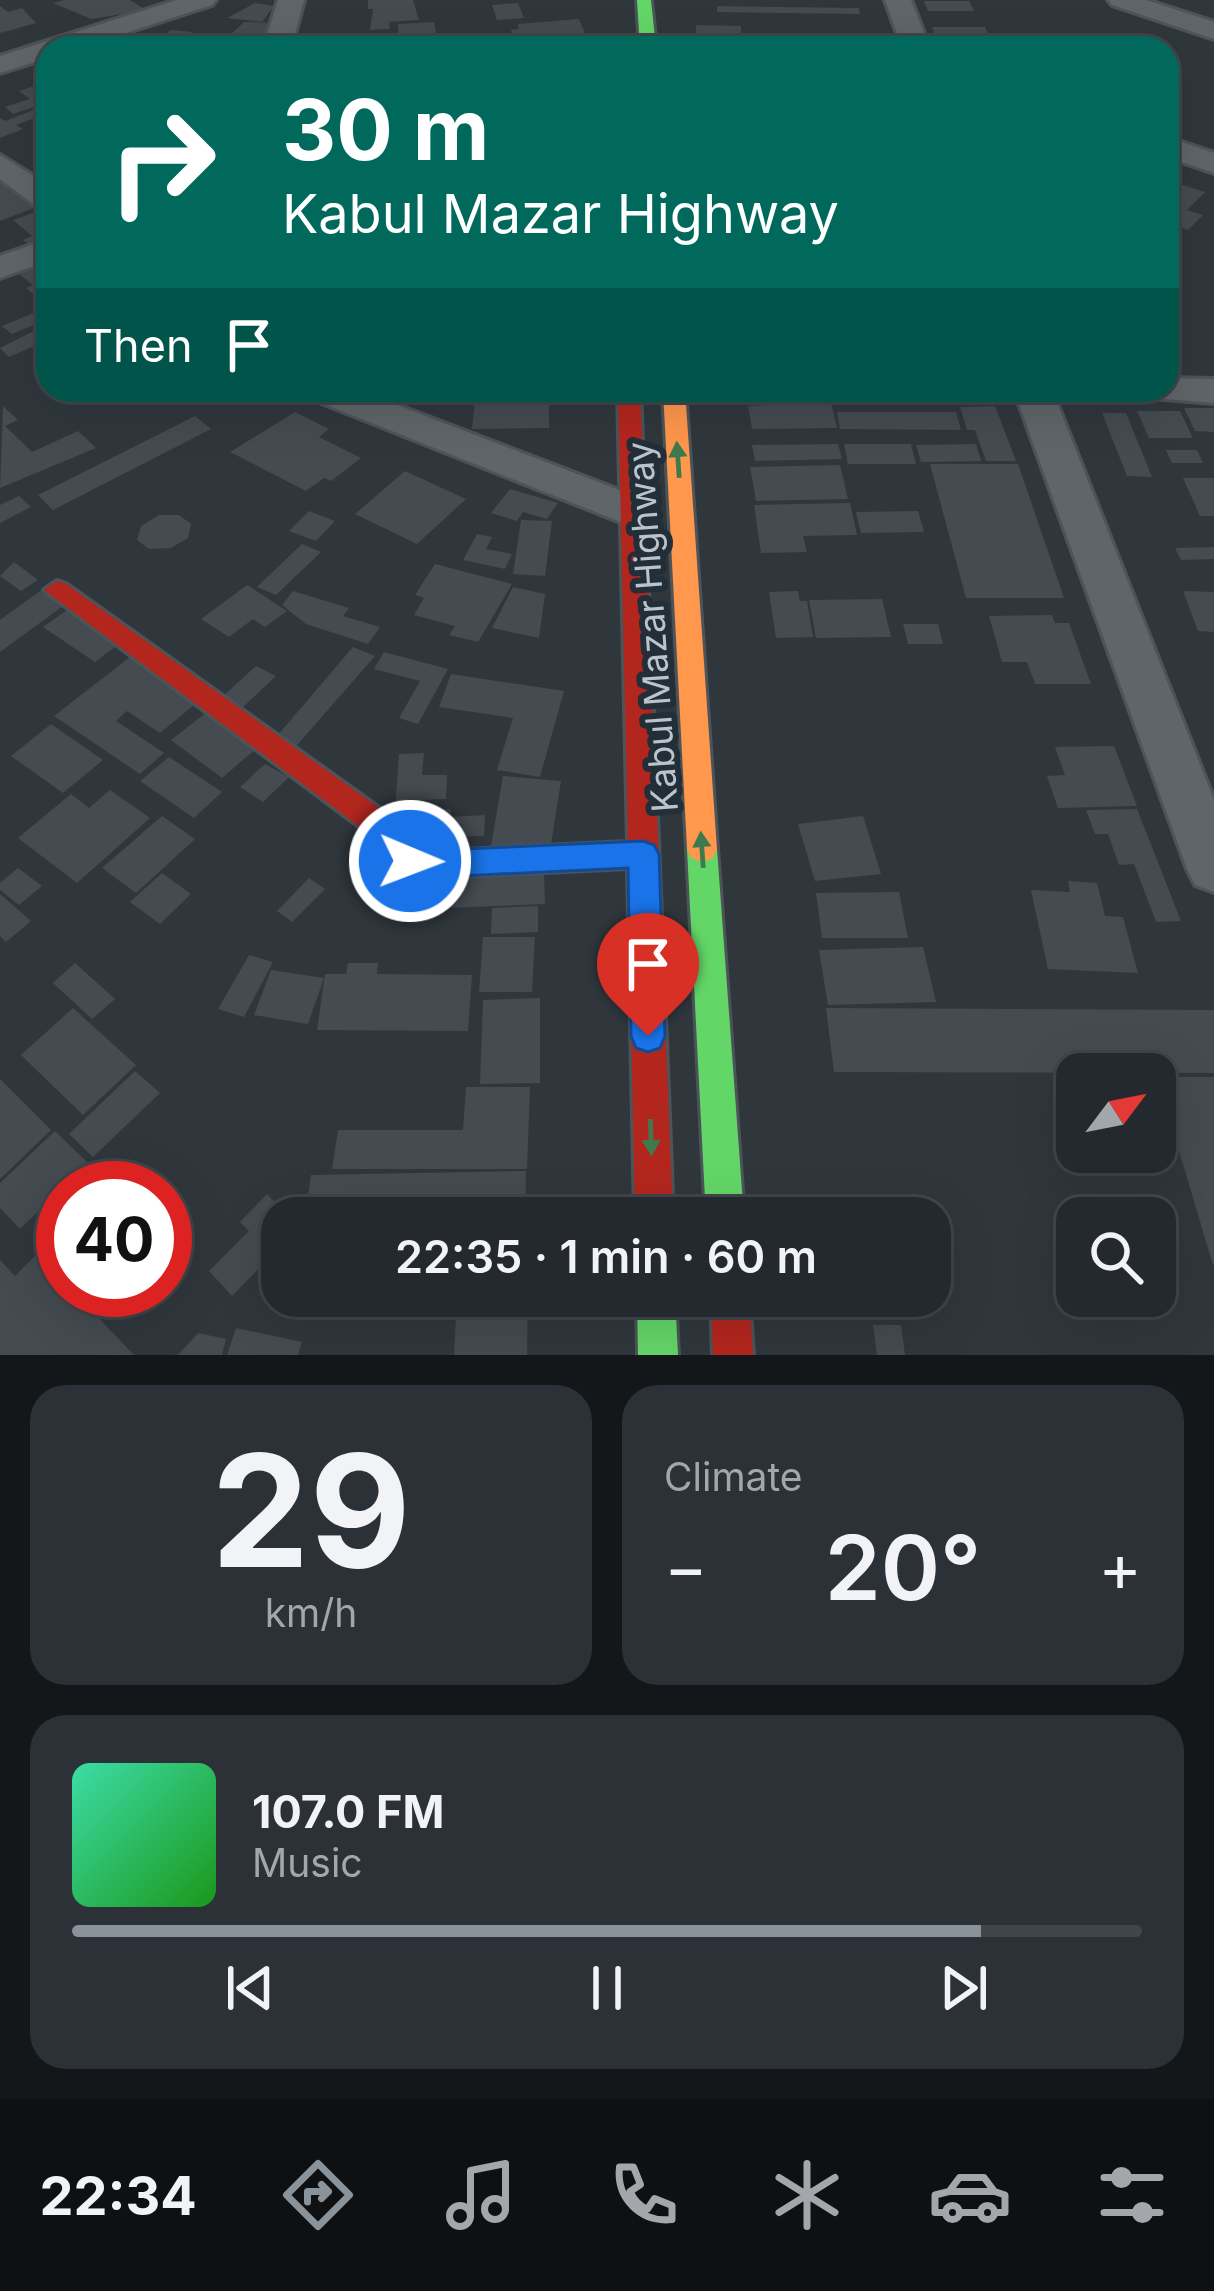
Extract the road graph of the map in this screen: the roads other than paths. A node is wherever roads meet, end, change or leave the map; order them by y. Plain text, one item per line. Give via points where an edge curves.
1 (203, 0) edge
2 (290, 0) edge
3 (644, 0) edge
4 (898, 0) edge
5 (1121, 0) edge
6 (1214, 31) edge
7 (91, 36) edge
8 (280, 36) edge
9 (647, 36) edge
10 (912, 36) edge
11 (36, 53) edge
12 (0, 64) edge
13 (1179, 151) edge
14 (0, 164) edge
15 (1214, 164) edge
16 (36, 191) edge
17 (36, 253) edge
18 (0, 268) edge
19 (1179, 390) edge
20 (1214, 391) edge
21 (354, 402) edge
22 (629, 402) edge
23 (675, 402) edge
24 (1038, 402) edge
25 (633, 511) junction
26 (57, 590) dead end
27 (643, 854) junction
28 (1214, 868) edge
29 (653, 1197) edge
30 (724, 1197) edge
31 (657, 1317) edge
32 (731, 1317) edge
33 (658, 1355) edge
34 (733, 1355) edge

1 - 7 street
2 - 8 street
3 - 9 main road
4 - 10 street
5 - 6 street
11 - 12 street
13 - 15 street
14 - 16 street
17 - 18 street
19 - 20 street
21 - 25 street
22 - 25 main road, Kabul Mazar Highway
30 -> 23 main road, Kabul Mazar Highway
24 - 28 street
25 - 27 main road, Kabul Mazar Highway
26 - 27 main road via 399,839 418,865
27 -> 29 main road, Kabul Mazar Highway
31 - 33 main road
32 - 34 main road

